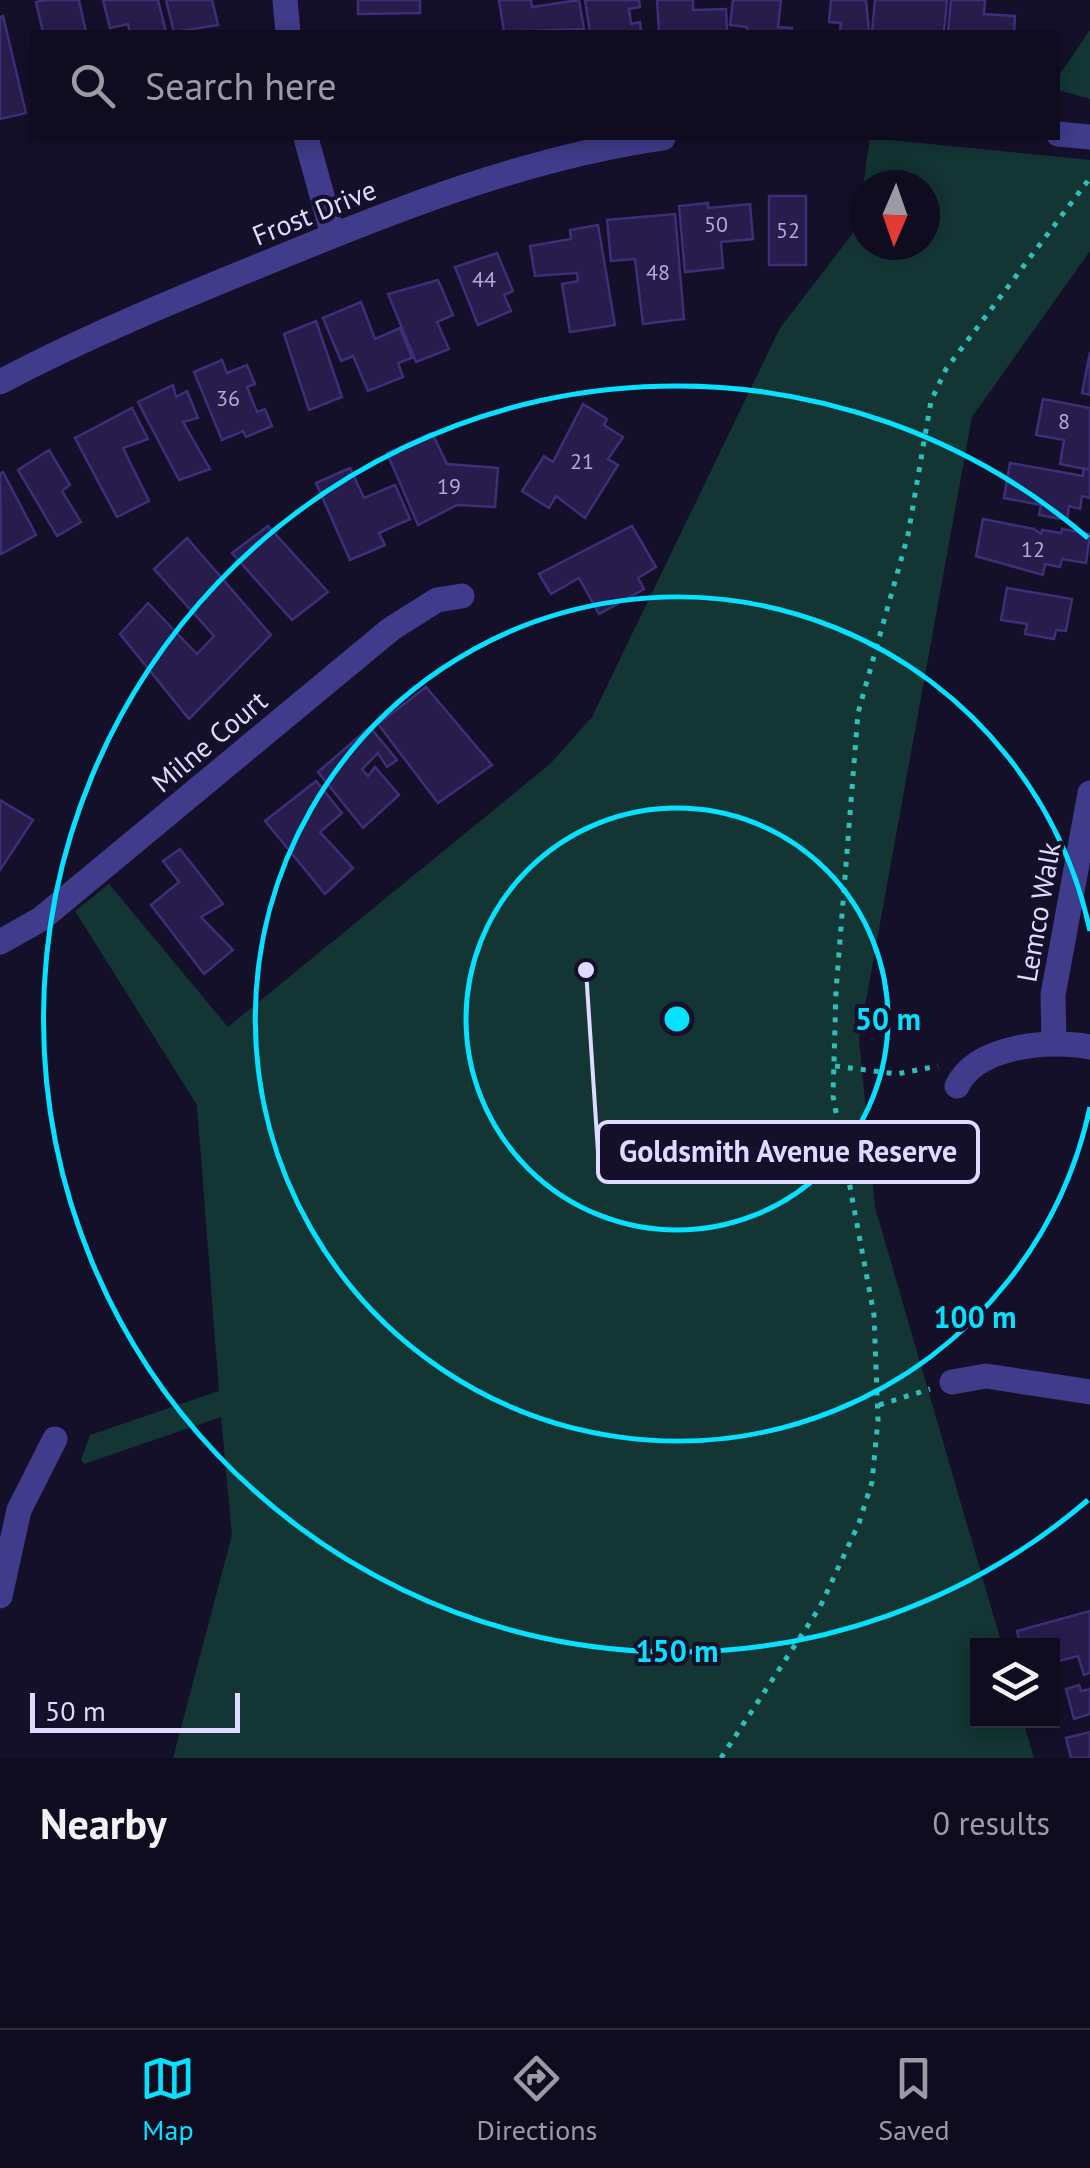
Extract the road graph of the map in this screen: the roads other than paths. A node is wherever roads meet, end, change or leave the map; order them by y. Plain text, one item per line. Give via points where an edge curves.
1 (285, 0) edge
2 (288, 30) edge
3 (1060, 134) edge
4 (1090, 137) edge
5 (307, 140) edge
6 (652, 140) edge
7 (333, 236) junction
8 (0, 382) edge
9 (462, 596) dead end
10 (1090, 793) edge
11 (0, 942) edge
12 (1054, 1042) junction
13 (1090, 1047) edge
14 (964, 1076) road end
15 (952, 1382) road end
16 (1090, 1392) edge
17 (55, 1438) dead end
18 (0, 1596) edge

1 - 2 street
3 - 4 street
5 - 7 street
6 - 7 street, Frost Drive via 472,182
7 - 8 street, Frost Drive
9 - 11 street, Milne Court via 436,600 391,630 41,919
10 - 12 street, Lemco Walk via 1053,995
12 - 13 street
12 - 14 street
15 - 16 street via 986,1376
17 - 18 street via 19,1510

